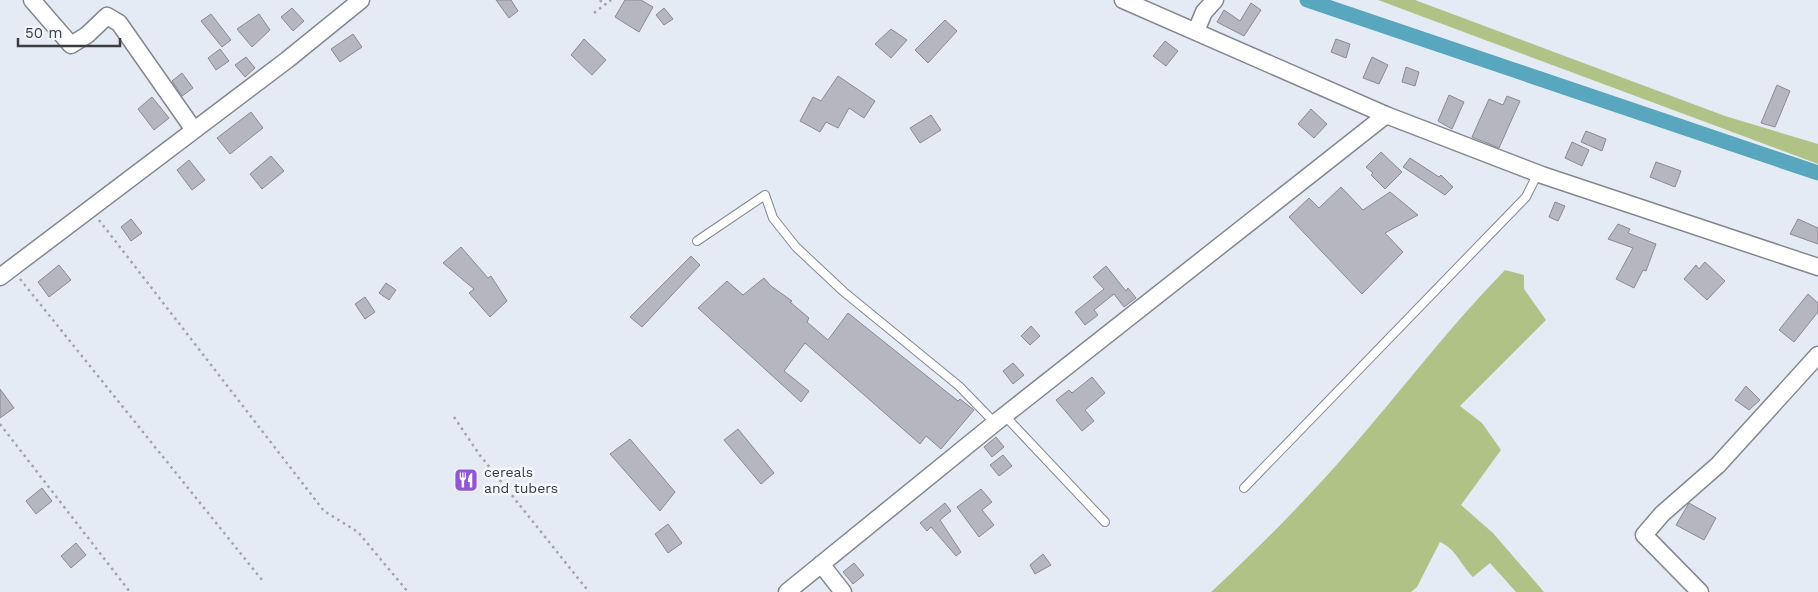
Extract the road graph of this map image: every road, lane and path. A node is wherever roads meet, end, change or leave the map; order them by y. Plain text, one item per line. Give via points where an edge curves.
1 (32, 0) edge
2 (361, 0) edge
3 (600, 0) edge
4 (611, 0) edge
5 (1123, 0) edge
6 (1215, 0) edge
7 (604, 5) junction
8 (594, 13) dead end
9 (1196, 31) junction
10 (1386, 116) junction
11 (194, 130) junction
12 (1538, 173) junction
13 (90, 209) junction
14 (696, 241) dead end
15 (1818, 267) edge
16 (6, 273) edge
17 (1818, 354) edge
18 (454, 417) dead end
19 (1000, 420) junction
20 (0, 424) edge
21 (1244, 488) dead end
22 (1104, 522) dead end
23 (821, 564) junction
24 (262, 580) dead end
25 (130, 592) edge
26 (408, 592) edge
27 (589, 592) edge
28 (787, 592) edge
29 (843, 592) edge
30 (1700, 592) edge

1 - 11 street via 71,44 87,35 107,16 120,23
2 - 11 street
3 - 7 path
4 - 7 path
5 - 9 street
6 - 9 street via 1204,12
7 - 8 path
9 - 10 street
10 - 12 street
10 - 19 street
11 - 13 street
12 - 15 street
12 - 21 lane via 1526,197
13 - 16 street
13 - 26 path via 324,511 358,532
14 - 19 lane via 765,195 773,218 796,247 844,292
16 - 24 path
17 - 30 street via 1718,465 1662,514 1644,535
18 - 27 path via 479,454
19 - 22 lane
19 - 23 street
20 - 25 path
23 - 28 street
23 - 29 street

